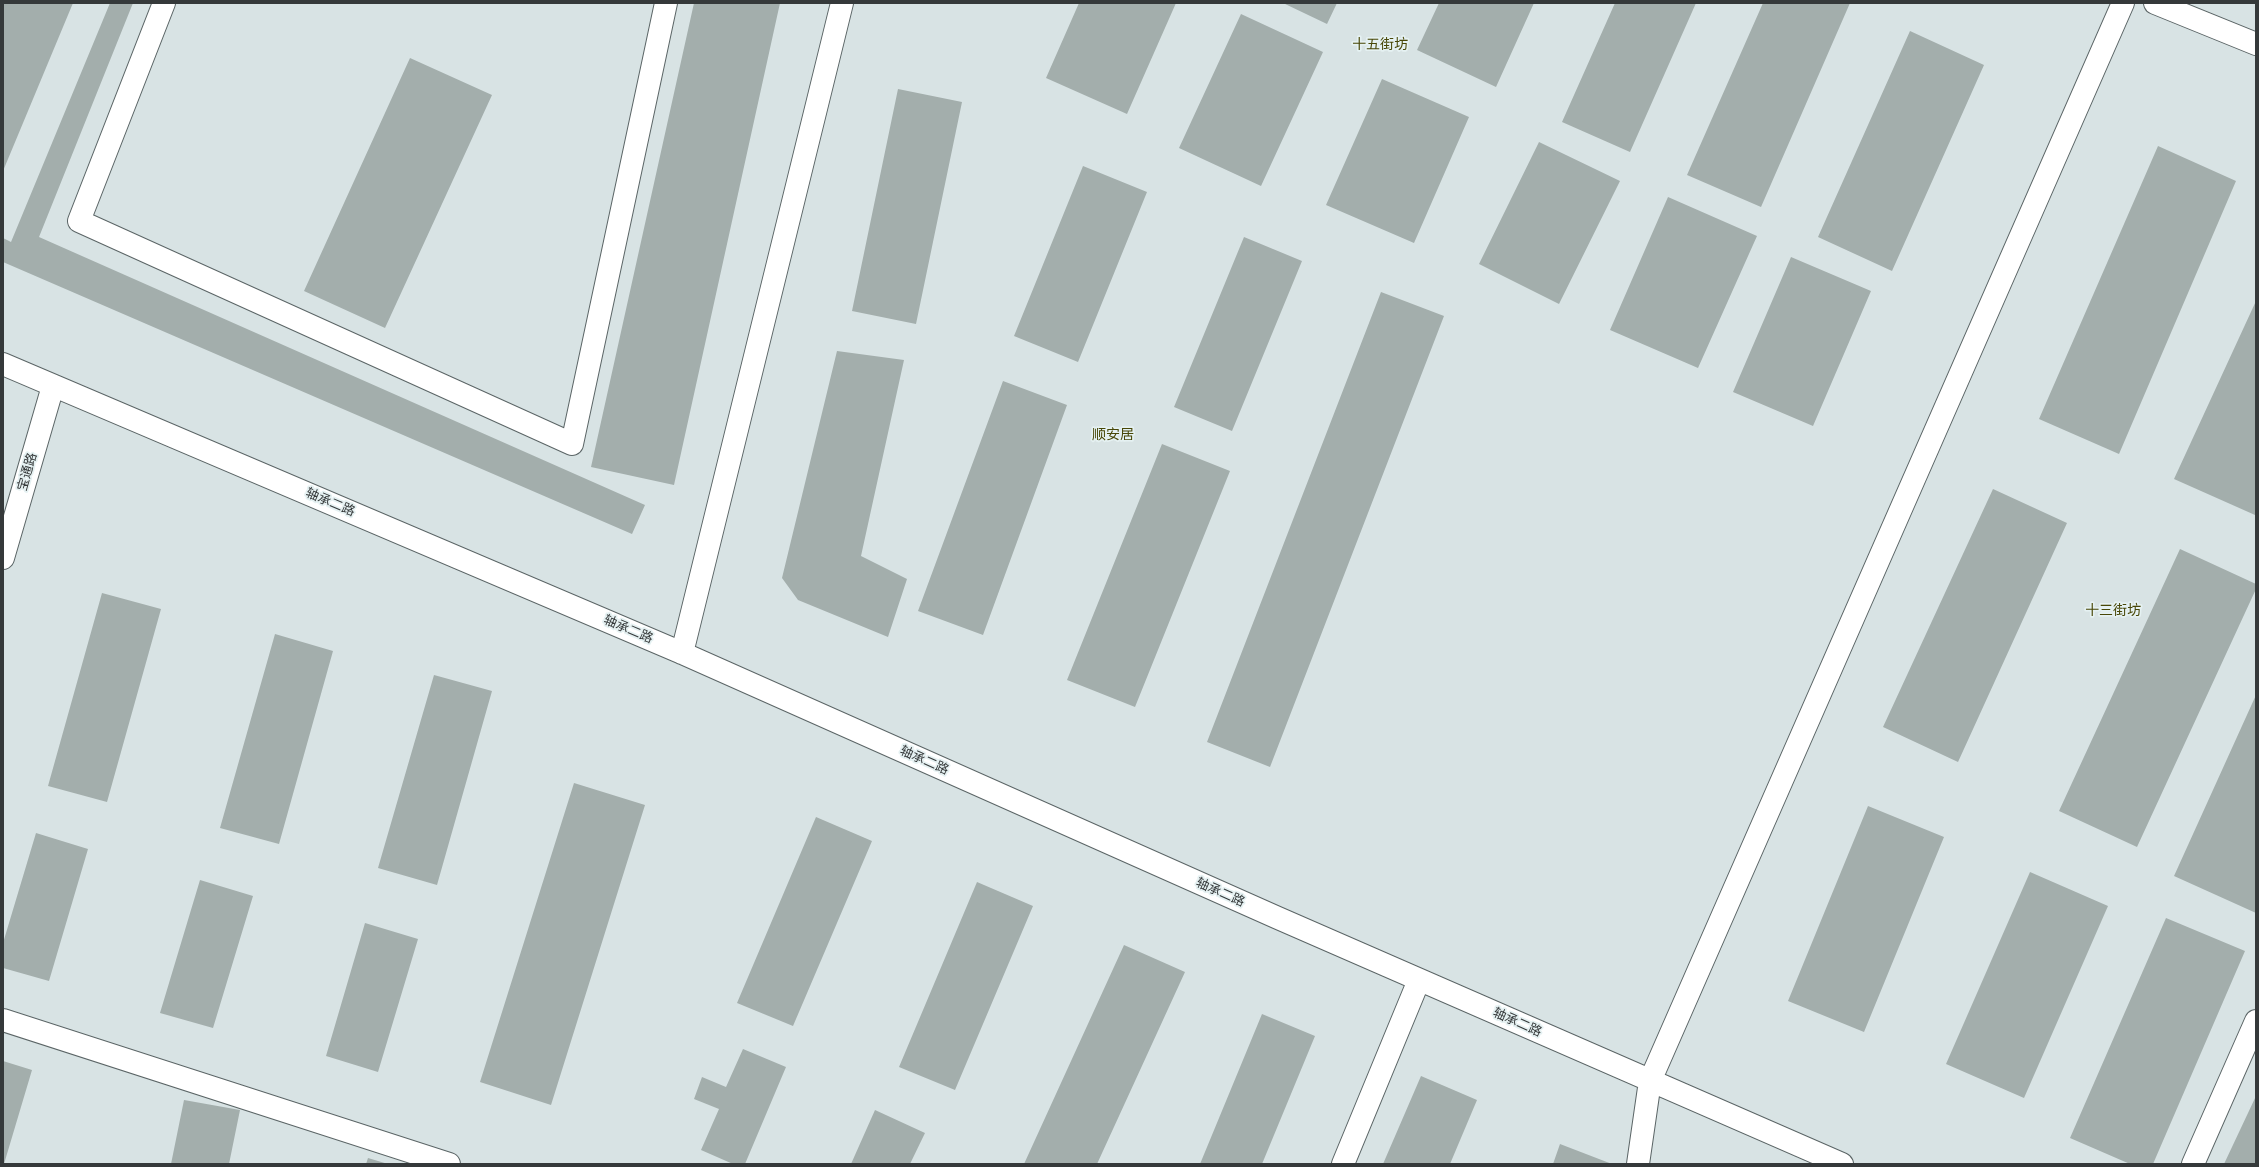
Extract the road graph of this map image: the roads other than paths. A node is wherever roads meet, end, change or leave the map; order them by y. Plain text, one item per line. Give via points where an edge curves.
1 (164, 3) edge
2 (666, 3) edge
3 (842, 3) edge
4 (2123, 3) edge
5 (2155, 3) edge
6 (2256, 44) edge
7 (3, 364) edge
8 (53, 386) junction
9 (3, 558) edge
10 (682, 653) junction
11 (1419, 980) junction
12 (3, 1020) edge
13 (2256, 1021) edge
14 (1650, 1081) junction
15 (449, 1164) edge
16 (1343, 1164) edge
17 (1638, 1164) edge
18 (1842, 1164) edge
19 (2193, 1164) edge

1 - 2 street via 79,221 572,444
3 - 10 street
4 - 14 street
5 - 6 street
7 - 8 street, 轴承二路
8 - 9 street, 宝通路
8 - 10 street, 轴承二路
10 - 11 street, 轴承二路
11 - 14 street, 轴承二路
11 - 16 street
12 - 15 street
13 - 19 street
14 - 17 street
14 - 18 street, 轴承二路

